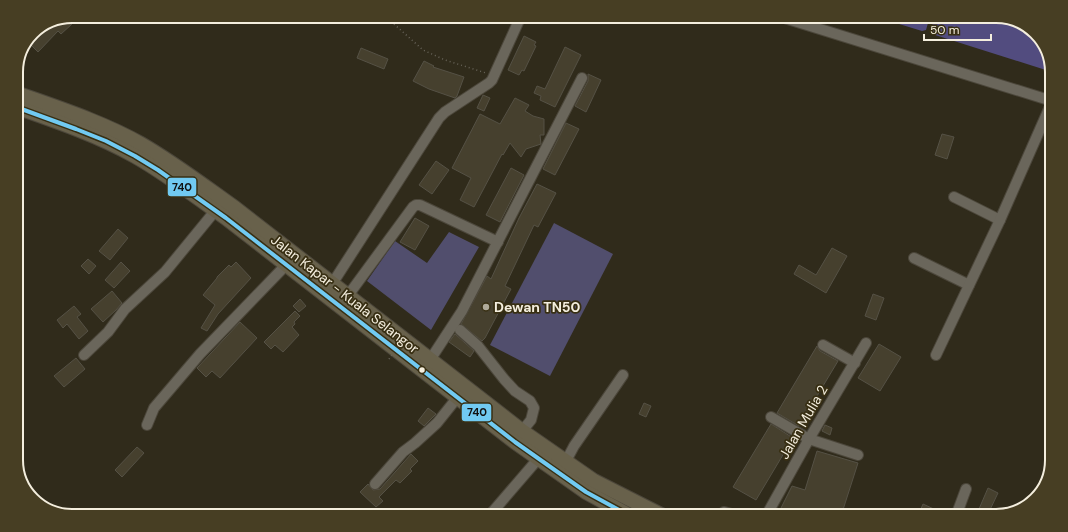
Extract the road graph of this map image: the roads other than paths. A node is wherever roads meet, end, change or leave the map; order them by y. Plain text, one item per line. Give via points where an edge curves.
1 (518, 23) edge
2 (800, 23) edge
3 (582, 78) dead end
4 (23, 96) edge
5 (1045, 100) edge
6 (23, 110) edge
7 (1045, 118) edge
8 (954, 197) dead end
9 (215, 210) junction
10 (1000, 220) junction
11 (498, 242) junction
12 (914, 258) dead end
13 (286, 266) junction
14 (332, 284) junction
15 (969, 284) junction
16 (344, 302) junction
17 (460, 330) dead end
18 (866, 343) dead end
19 (823, 345) dead end
20 (84, 355) dead end
21 (936, 355) dead end
22 (855, 363) junction
23 (426, 365) junction
24 (622, 375) dead end
25 (457, 398) junction
26 (771, 417) dead end
27 (147, 425) dead end
28 (522, 431) junction
29 (809, 440) junction
30 (858, 456) dead end
31 (538, 459) junction
32 (566, 461) junction
33 (375, 484) dead end
34 (966, 489) dead end
35 (495, 509) edge
36 (613, 509) edge
37 (650, 509) edge
38 (770, 509) edge
39 (959, 509) edge

1 - 14 street via 489,83 439,118
2 - 5 street
3 - 11 street
4 - 14 highway, Jalan Kapar - Kuala Selangor via 87,119 140,144 188,174
6 - 9 highway, Jalan Kapar - Kuala Selangor via 82,131 135,156
7 - 10 street
8 - 10 street
9 - 13 highway, Jalan Kapar - Kuala Selangor
9 - 20 street via 165,272 125,310 108,332
10 - 15 street
11 - 16 street via 416,205
11 - 23 street via 462,311
12 - 15 street
13 - 16 highway, Jalan Kapar - Kuala Selangor
13 - 27 street via 200,354 154,408
14 - 16 highway, Jalan Kapar - Kuala Selangor
15 - 21 street
16 - 23 highway, Jalan Kapar - Kuala Selangor
17 - 28 street via 478,346 515,391 530,401 534,408 531,420
18 - 22 street, Jalan Mulia 2
19 - 22 street
22 - 29 street, Jalan Mulia 2
23 - 25 highway, Jalan Kapar - Kuala Selangor
23 - 28 highway, Jalan Kapar - Kuala Selangor
24 - 32 street
25 - 31 highway, Jalan Kapar - Kuala Selangor
25 - 33 street via 434,427 403,452
26 - 29 street
28 - 32 highway, Jalan Kapar - Kuala Selangor
29 - 30 street
29 - 38 street, Jalan Mulia 2
31 - 35 street
31 - 36 highway, Jalan Kapar - Kuala Selangor
32 - 37 highway, Jalan Kapar - Kuala Selangor via 594,480
34 - 39 street

